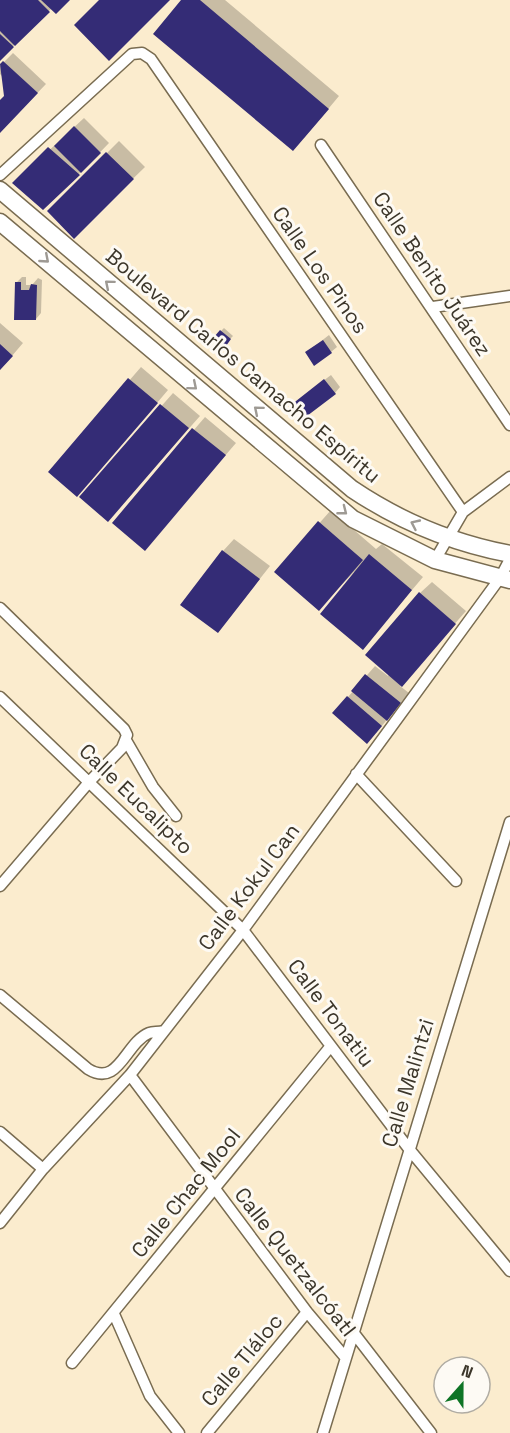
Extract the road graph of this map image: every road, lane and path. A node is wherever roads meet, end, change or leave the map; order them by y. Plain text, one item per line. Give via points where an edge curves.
1 (321, 145) dead end
2 (0, 176) edge
3 (0, 190) edge
4 (0, 222) edge
5 (510, 296) edge
6 (433, 307) junction
7 (510, 425) edge
8 (510, 477) edge
9 (463, 512) junction
10 (446, 539) junction
11 (510, 554) edge
12 (510, 559) edge
13 (435, 561) junction
14 (505, 579) edge
15 (0, 608) edge
16 (0, 697) edge
17 (127, 742) junction
18 (356, 774) junction
19 (90, 781) junction
20 (176, 816) dead end
21 (510, 822) edge
22 (456, 881) dead end
23 (0, 886) edge
24 (243, 930) junction
25 (0, 995) edge
26 (163, 1031) junction
27 (330, 1047) junction
28 (130, 1075) junction
29 (0, 1132) edge
30 (409, 1149) junction
31 (43, 1169) junction
32 (214, 1189) junction
33 (0, 1223) edge
34 (510, 1271) edge
35 (307, 1312) junction
36 (114, 1314) junction
37 (353, 1332) junction
38 (345, 1357) junction
39 (72, 1363) dead end
40 (179, 1433) edge
41 (207, 1433) edge
42 (323, 1433) edge
43 (431, 1433) edge

1 - 6 street, Calle Benito Juárez
2 - 9 street, Calle Los Pinos via 132,54 142,53 151,59
10 -> 3 main road, Boulevard Carlos Camacho Espíritu via 373,503 328,470
4 -> 13 main road via 344,512 393,542
5 - 6 street
6 - 7 street, Calle Benito Juárez
8 - 9 street
9 - 10 street
10 - 11 main road, Boulevard Carlos Camacho Espíritu
10 - 13 street
12 - 14 street, Calle Kokul Can
13 - 14 main road
14 - 18 street, Calle Kokul Can
15 - 17 street via 124,729
16 - 19 street, Calle Eucalipto
17 - 19 street
17 - 20 street via 153,787
18 - 22 street
18 - 24 street, Calle Kokul Can
19 - 23 street
19 - 24 street, Calle Eucalipto
21 - 30 street, Calle Malintzi
24 - 26 street, Calle Kokul Can
24 - 27 street, Calle Tonatiu
25 - 26 street via 99,1074 105,1075 117,1067 142,1038
26 - 28 street, Calle Kokul Can
27 - 30 street, Calle Tonatiu
27 - 32 street, Calle Chac Mool
28 - 31 street, Calle Kokul Can
28 - 32 street, Calle Quetzalcóatl
29 - 31 street
30 - 34 street, Calle Tonatiu
30 - 37 street, Calle Malintzi
31 - 33 street, Calle Kokul Can
32 - 35 street, Calle Quetzalcóatl
32 - 36 street, Calle Chac Mool
35 - 38 street, Calle Quetzalcóatl
35 - 41 street, Calle Tláloc
36 - 39 street, Calle Chac Mool
36 - 40 street via 150,1396
37 - 38 street, Calle Malintzi
37 - 43 street
38 - 42 street, Calle Malintzi

